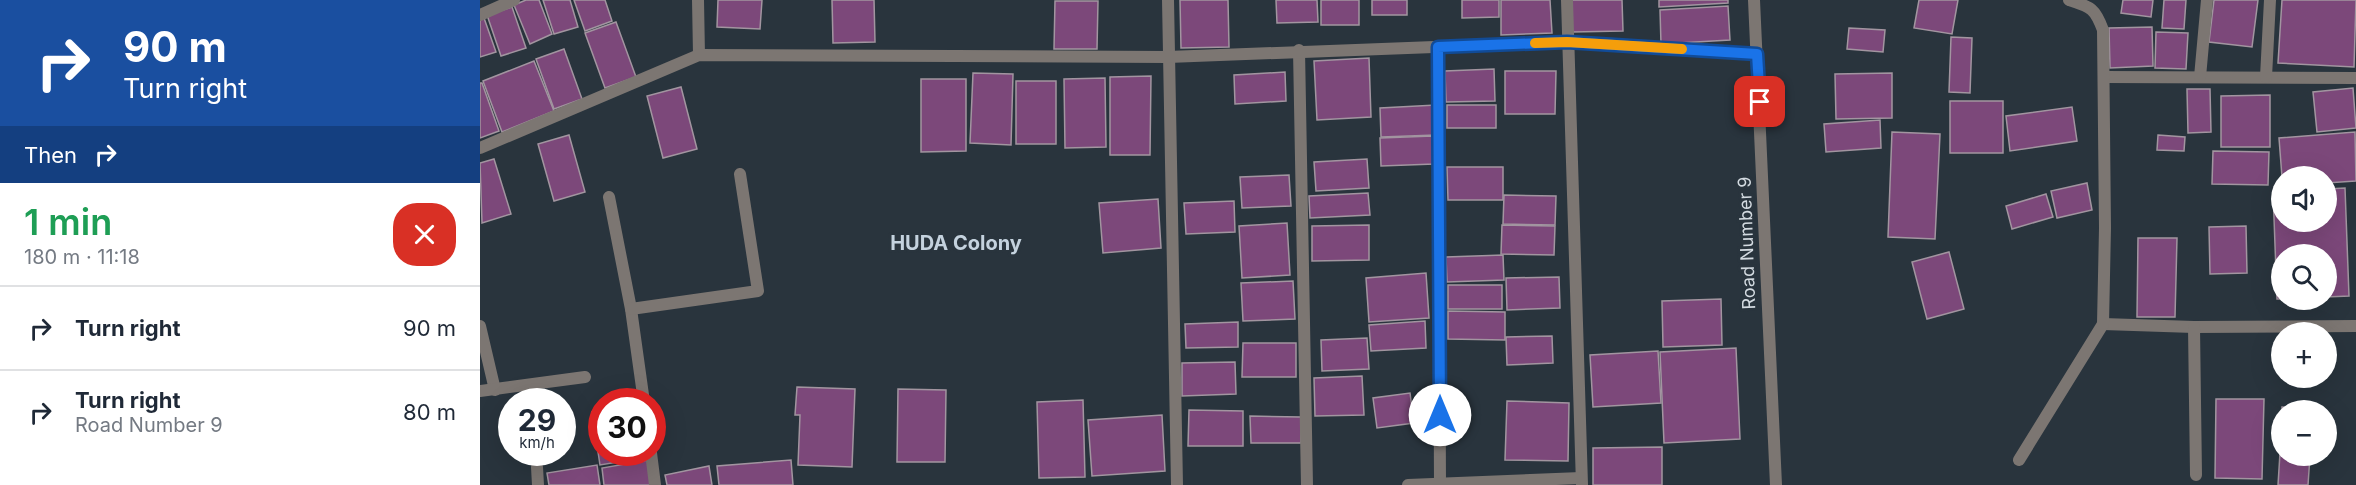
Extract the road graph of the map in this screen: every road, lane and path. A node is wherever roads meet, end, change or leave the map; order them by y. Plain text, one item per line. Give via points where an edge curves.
1 (514, 0) edge
2 (698, 0) edge
3 (1167, 0) edge
4 (1567, 0) edge
5 (1754, 0) edge
6 (2069, 0) edge
7 (2207, 0) edge
8 (2270, 0) edge
9 (480, 15) edge
10 (1567, 42) junction
11 (1438, 47) junction
12 (1299, 50) junction
13 (1757, 54) junction
14 (699, 55) junction
15 (1168, 57) junction
16 (2104, 77) junction
17 (2200, 77) junction
18 (2266, 77) junction
19 (2356, 78) edge
20 (480, 148) edge
21 (740, 174) dead end
22 (609, 197) dead end
23 (631, 309) junction
24 (2103, 324) junction
25 (480, 326) edge
26 (2356, 326) edge
27 (2194, 327) junction
28 (585, 377) dead end
29 (642, 388) edge
30 (495, 390) junction
31 (480, 392) edge
32 (2019, 460) dead end
33 (653, 466) edge
34 (537, 467) dead end
35 (2196, 475) dead end
36 (1582, 481) edge
37 (1440, 484) edge
38 (538, 485) edge
39 (655, 485) edge
40 (1177, 485) edge
41 (1307, 485) edge
42 (1408, 485) edge
43 (1776, 485) edge

1 - 9 street
2 - 14 street
3 - 15 street
4 - 10 street
5 - 13 street, Road Number 9
6 - 16 street via 2091,7 2098,17 2103,30
7 - 17 street
8 - 18 street
10 - 11 street
10 - 13 street
10 - 36 street
11 - 12 street
11 - 37 street
12 - 15 street
12 - 41 street
13 - 43 street, Road Number 9
14 - 15 street
14 - 20 street
15 - 40 street
16 - 17 street
16 - 24 street
17 - 18 street
18 - 19 street
21 - 23 street via 758,291
22 - 23 street
23 - 29 street
24 - 27 street
24 - 32 street
25 - 30 street
26 - 27 street
27 - 35 street
28 - 30 street
30 - 31 street
33 - 39 street
34 - 38 street
36 - 37 street
37 - 42 street

